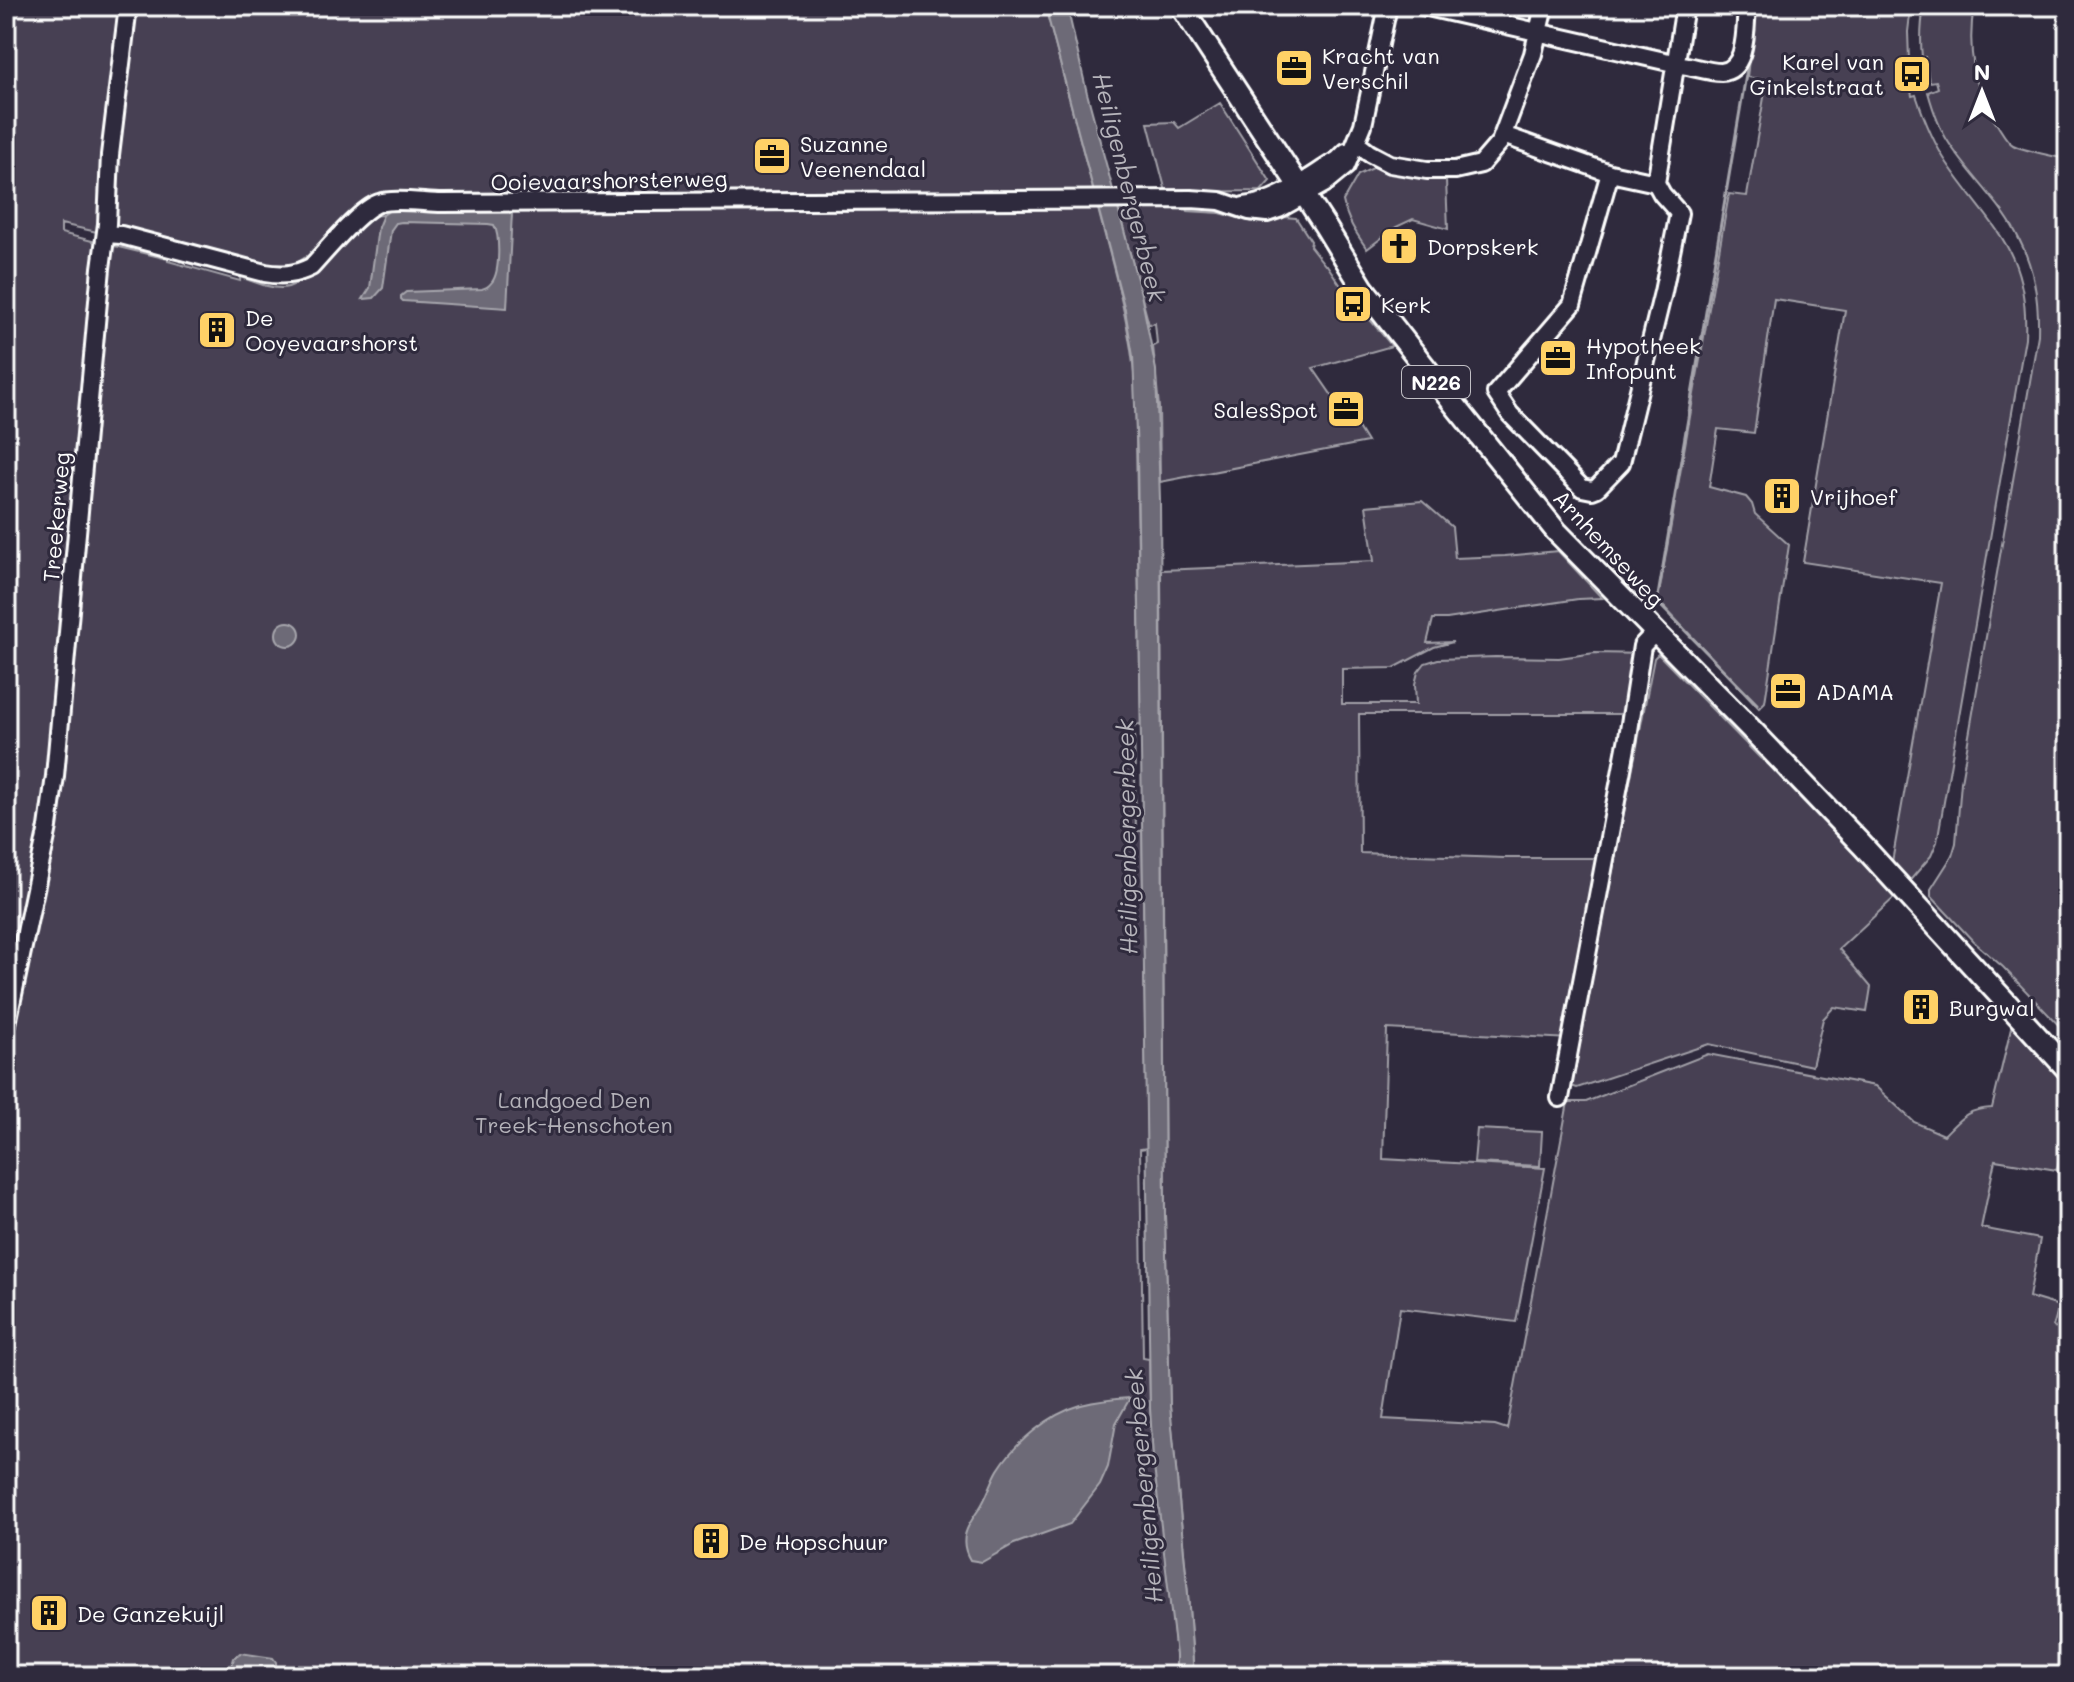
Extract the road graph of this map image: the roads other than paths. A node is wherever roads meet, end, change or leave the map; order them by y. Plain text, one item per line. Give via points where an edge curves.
1 (128, 6) edge
2 (1181, 6) edge
3 (1388, 6) edge
4 (1423, 6) edge
5 (1544, 6) edge
6 (1685, 6) edge
7 (1747, 6) edge
8 (1538, 32) junction
9 (1675, 63) junction
10 (1503, 135) junction
11 (1356, 143) junction
12 (1610, 173) junction
13 (1656, 183) junction
14 (1301, 189) junction
15 (106, 234) junction
16 (1655, 632) junction
17 (6, 1028) edge
18 (2068, 1070) edge
19 (1560, 1098) dead end

1 - 15 street, Treekerweg
2 - 14 main road, Arnhemseweg / N226
3 - 11 street, Ooievaarshorsterweg
4 - 8 street
5 - 8 street
6 - 9 street
7 - 9 street via 1741,55 1734,67 1720,72
8 - 9 street
8 - 10 street
9 - 13 street
10 - 11 street via 1481,164 1455,170 1390,164
10 - 12 street
11 - 14 street, Ooievaarshorsterweg via 1346,166 1324,184
12 - 13 street
12 - 13 street via 1572,305 1496,393 1582,488 1597,488 1621,463 1663,292 1679,213
14 - 15 street, Ooievaarshorsterweg via 1279,209 1259,214 1207,199 385,201 361,215 311,267 282,275
14 - 16 main road, Arnhemseweg / N226 via 1363,288 1463,416 1556,531
15 - 17 street, Treekerweg via 55,776
16 - 18 main road, Arnhemseweg / N226 via 1862,845
16 - 19 street via 1642,646

